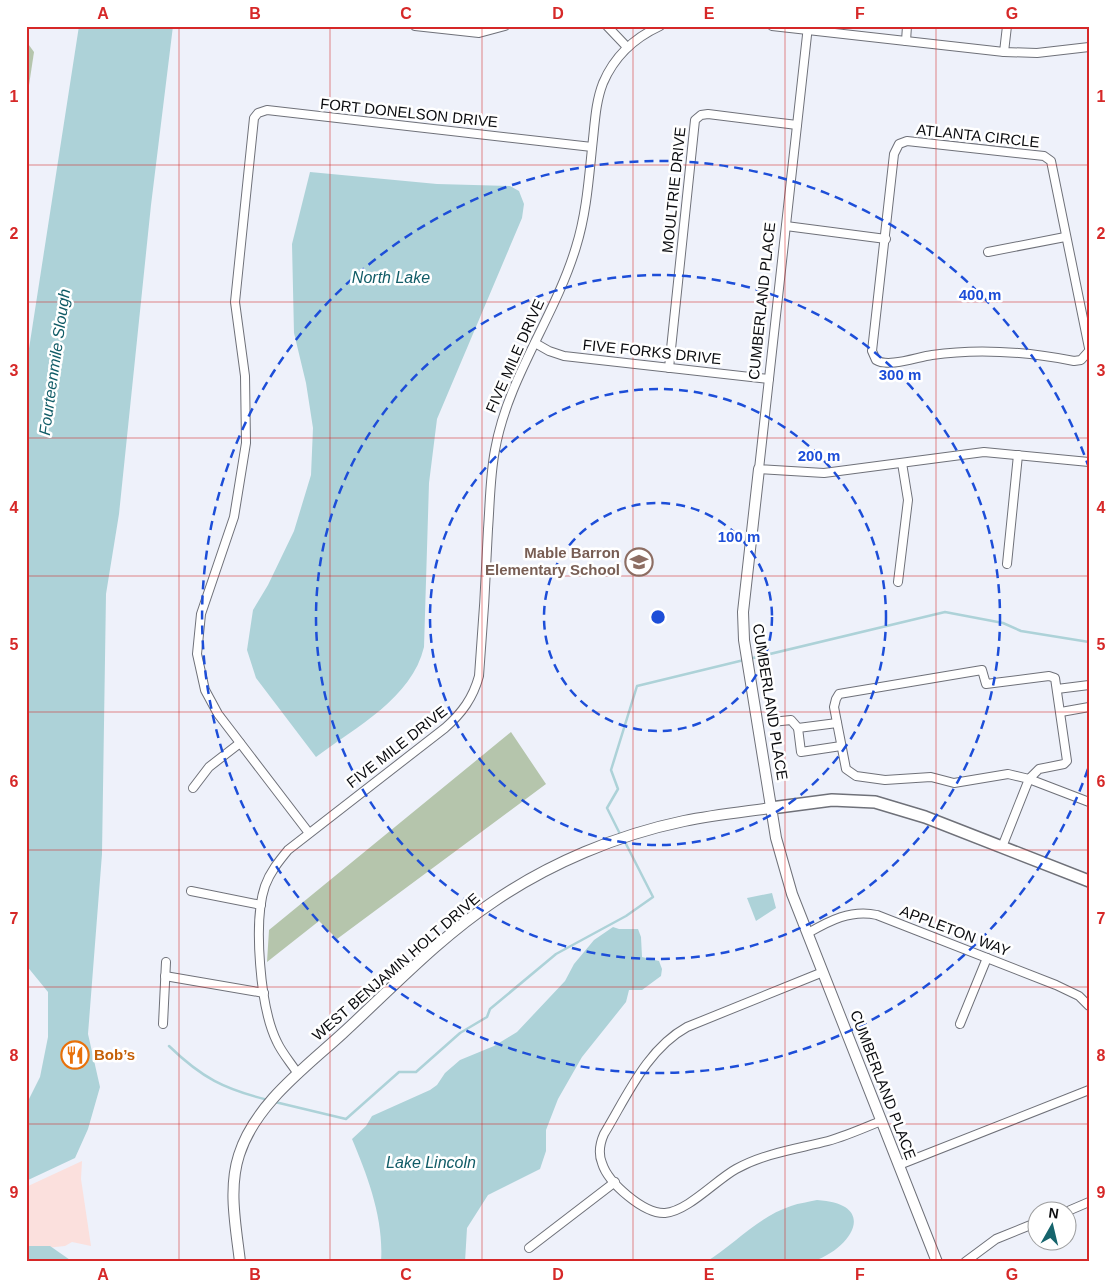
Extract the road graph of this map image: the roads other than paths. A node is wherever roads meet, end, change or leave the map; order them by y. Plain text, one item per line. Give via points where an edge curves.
1 (415, 26) edge
2 (505, 26) edge
3 (607, 26) edge
4 (660, 26) edge
5 (772, 26) edge
6 (907, 26) edge
7 (1007, 26) edge
8 (807, 28) edge
9 (906, 41) junction
10 (627, 47) junction
11 (1089, 47) edge
12 (1004, 52) junction
13 (797, 125) junction
14 (592, 147) junction
15 (786, 226) junction
16 (1065, 237) junction
17 (886, 239) junction
18 (988, 252) dead end
19 (535, 343) junction
20 (1089, 349) edge
21 (669, 368) junction
22 (769, 379) junction
23 (1018, 455) junction
24 (1089, 462) edge
25 (902, 464) junction
26 (759, 469) junction
27 (1007, 564) dead end
28 (898, 582) dead end
29 (1089, 685) edge
30 (1057, 689) junction
31 (1089, 707) edge
32 (1061, 712) junction
33 (772, 722) dead end
34 (837, 723) junction
35 (798, 728) junction
36 (240, 743) junction
37 (841, 746) junction
38 (1029, 779) junction
39 (193, 788) dead end
40 (1089, 802) edge
41 (771, 808) junction
42 (309, 833) junction
43 (1002, 847) junction
44 (1089, 881) edge
45 (191, 890) dead end
46 (261, 904) junction
47 (808, 933) junction
48 (987, 958) junction
49 (166, 962) dead end
50 (823, 972) junction
51 (165, 976) junction
52 (264, 993) junction
53 (1089, 1006) edge
54 (163, 1024) dead end
55 (960, 1024) dead end
56 (298, 1074) junction
57 (1089, 1090) edge
58 (881, 1121) junction
59 (899, 1165) junction
60 (615, 1182) junction
61 (1028, 1226) edge
62 (529, 1248) dead end
63 (240, 1262) edge
64 (936, 1262) edge
65 (965, 1262) edge

1 - 2 street via 479,33
3 - 10 street
4 - 10 street, FIVE MILE DRIVE
5 - 8 street
6 - 9 street
7 - 12 street
8 - 9 street
8 - 13 street, CUMBERLAND PLACE
9 - 12 street
10 - 14 street, FIVE MILE DRIVE via 609,70 600,92
11 - 12 street via 1036,53
13 - 15 street, CUMBERLAND PLACE
13 - 21 street, MOULTRIE DRIVE via 708,114 695,120
14 - 19 street, FIVE MILE DRIVE via 576,248
14 - 36 street, FORT DONELSON DRIVE via 267,110 254,118 236,302 245,376 246,443 234,517 197,635 197,654 205,690
15 - 17 street
15 - 22 street, CUMBERLAND PLACE
16 - 17 street, ATLANTA CIRCLE via 1053,167 1047,158 904,141 895,148
16 - 18 street
16 - 20 street, ATLANTA CIRCLE
17 - 20 street, ATLANTA CIRCLE via 872,351 881,363 982,351 1074,361 1081,360
19 - 21 street, FIVE FORKS DRIVE via 564,356
19 - 42 street, FIVE MILE DRIVE via 510,396 494,452 479,676 473,694 462,712 445,728
21 - 22 street, FIVE FORKS DRIVE
22 - 26 street, CUMBERLAND PLACE
23 - 24 street
23 - 25 street via 966,453
23 - 27 street
25 - 26 street via 824,473
25 - 28 street via 908,500
26 - 41 street, CUMBERLAND PLACE via 742,626
29 - 30 street
30 - 32 street
30 - 34 street via 1055,678 1049,676 986,684 982,670 839,694 834,707
31 - 32 street
32 - 38 street via 1067,761 1039,769
33 - 35 street via 791,720
34 - 35 street
34 - 37 street
35 - 37 street via 801,752
36 - 39 street via 209,767
36 - 42 street
37 - 38 street via 846,769 856,776 885,780 931,777 954,783 1008,774
38 - 40 street
38 - 43 street
41 - 43 main road, WEST BENJAMIN HOLT DRIVE via 832,800 875,802 909,811
41 - 47 street, CUMBERLAND PLACE via 785,874
41 - 56 street, WEST BENJAMIN HOLT DRIVE via 684,821 647,831 587,852 541,873 472,918
42 - 46 street, FIVE MILE DRIVE via 288,850 274,868
43 - 44 main road, WEST BENJAMIN HOLT DRIVE
45 - 46 street
46 - 52 street, FIVE MILE DRIVE
47 - 48 street, APPLETON WAY via 848,915 866,912
47 - 50 street, CUMBERLAND PLACE
48 - 53 street, APPLETON WAY via 1079,996
48 - 55 street
49 - 51 street
50 - 58 street, CUMBERLAND PLACE
50 - 60 street via 687,1027 661,1045 602,1140 602,1163
51 - 52 street
51 - 54 street
52 - 56 street, FIVE MILE DRIVE via 270,1026
56 - 63 street, WEST BENJAMIN HOLT DRIVE via 257,1118 239,1154 233,1193
57 - 59 street
58 - 59 street, CUMBERLAND PLACE
58 - 60 street via 829,1141 762,1157 669,1212 645,1209
59 - 64 street, CUMBERLAND PLACE
60 - 62 street
61 - 65 street via 996,1239

